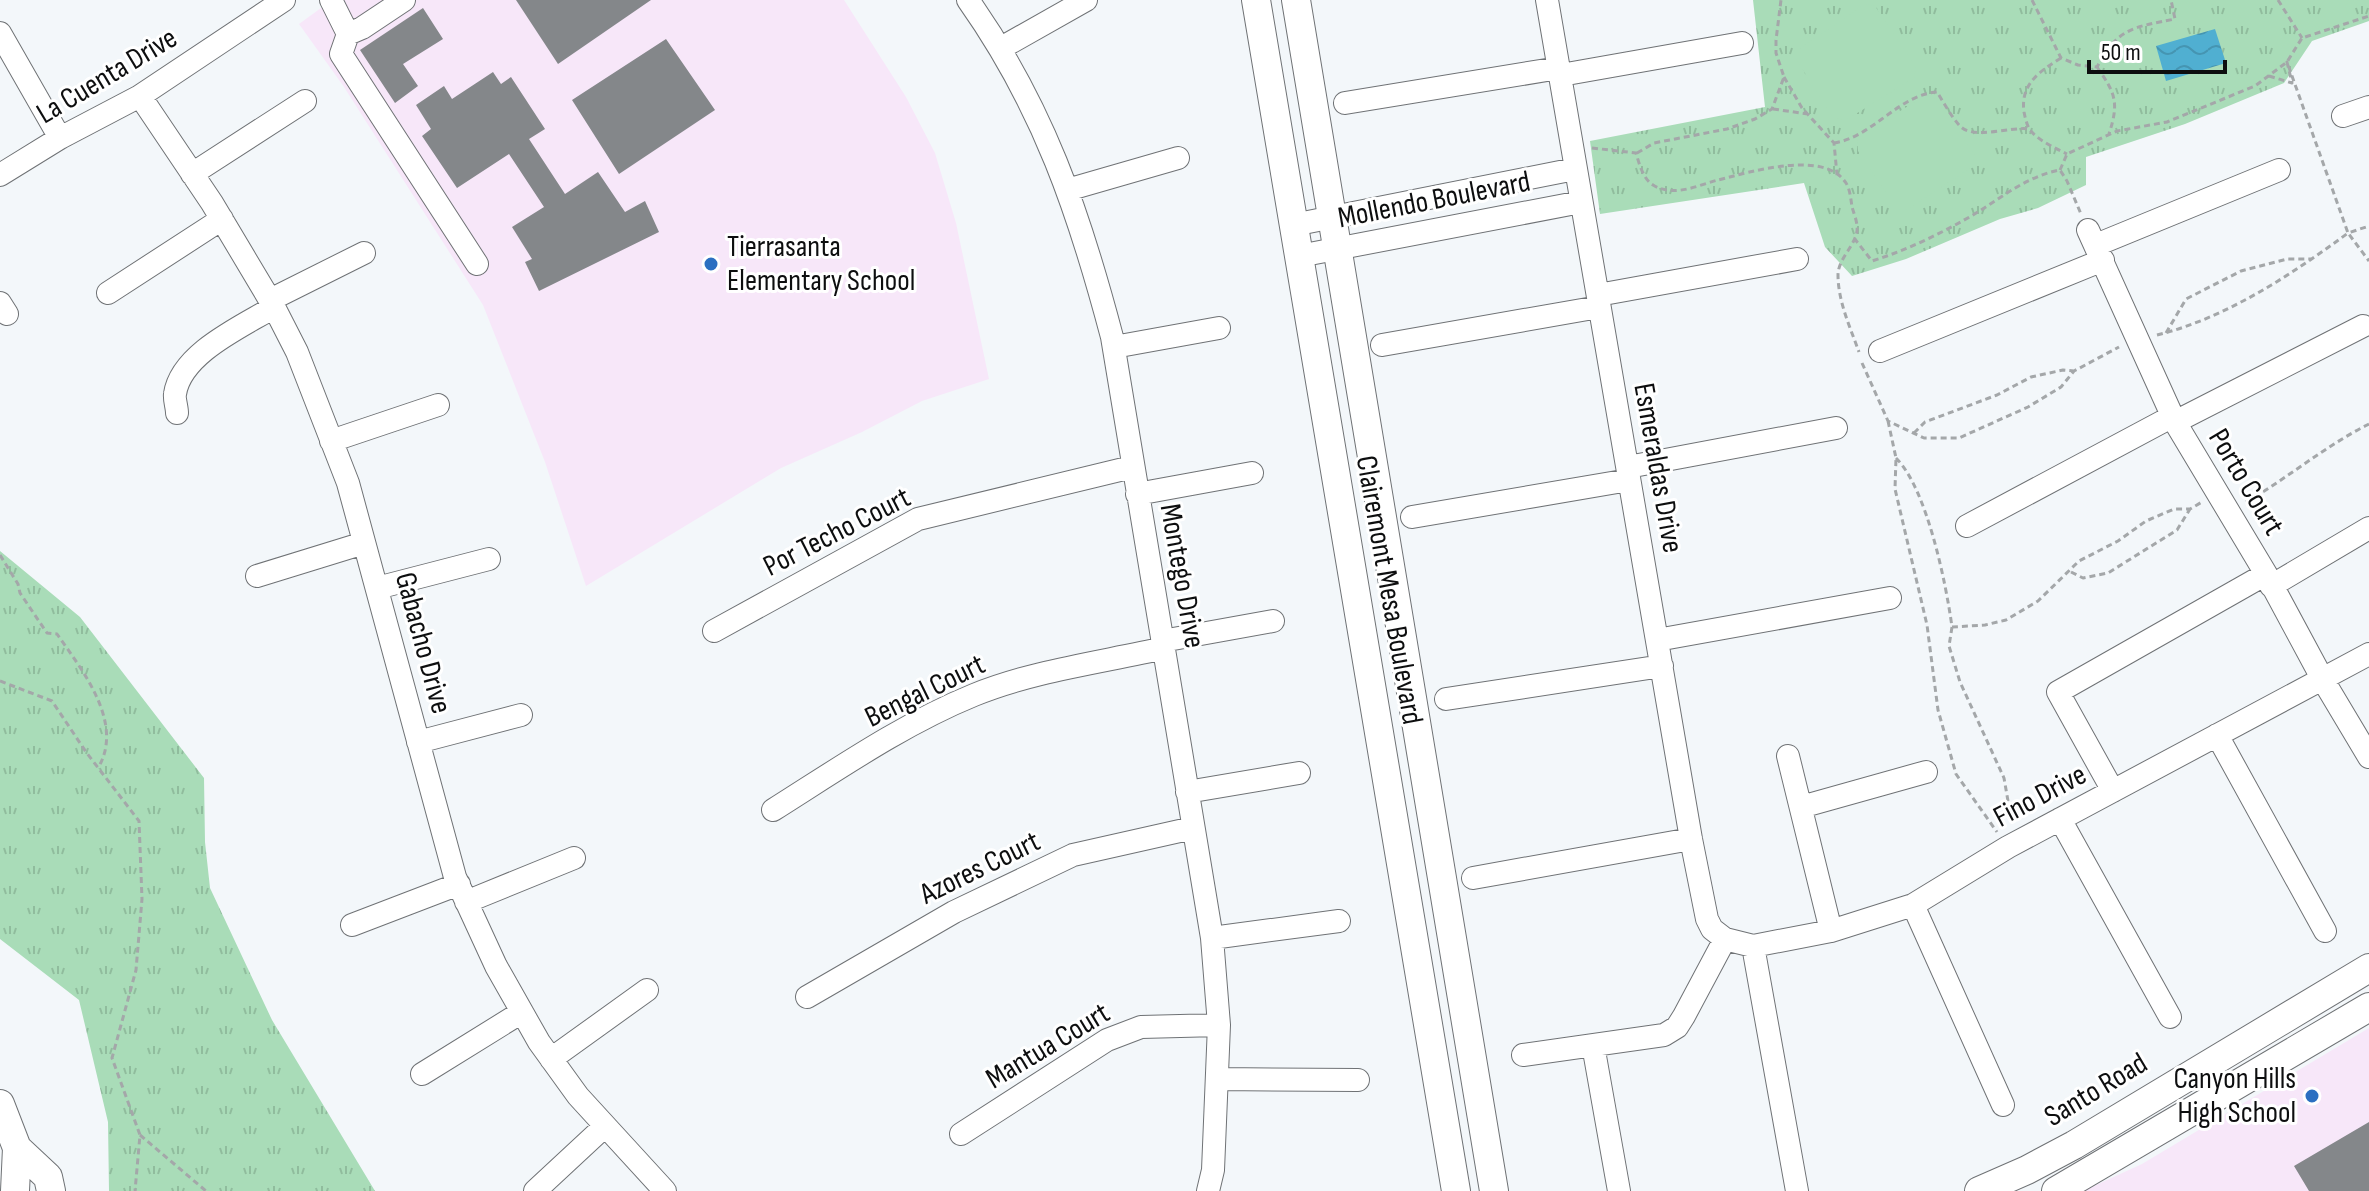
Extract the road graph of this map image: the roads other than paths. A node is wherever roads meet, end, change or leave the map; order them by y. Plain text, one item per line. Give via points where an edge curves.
1 (284, 0) edge
2 (331, 0) edge
3 (404, 0) edge
4 (968, 0) edge
5 (1086, 0) edge
6 (1256, 0) edge
7 (1296, 0) edge
8 (1547, 0) edge
9 (0, 33) edge
10 (348, 34) junction
11 (1742, 43) dead end
12 (1001, 48) junction
13 (1560, 72) junction
14 (140, 96) junction
15 (305, 101) dead end
16 (1345, 103) dead end
17 (2369, 107) edge
18 (2343, 116) dead end
19 (60, 138) junction
20 (1178, 158) dead end
21 (1573, 158) junction
22 (2279, 170) dead end
23 (192, 174) junction
24 (0, 175) edge
25 (1067, 190) junction
26 (1581, 202) junction
27 (1334, 218) junction
28 (222, 219) junction
29 (1293, 225) junction
30 (2096, 245) junction
31 (1339, 249) junction
32 (364, 253) dead end
33 (1299, 256) junction
34 (1797, 259) dead end
35 (477, 264) dead end
36 (108, 293) dead end
37 (1598, 301) junction
38 (272, 303) junction
39 (2363, 326) dead end
40 (1219, 328) dead end
41 (1382, 345) dead end
42 (1114, 347) junction
43 (1880, 351) dead end
44 (438, 405) dead end
45 (177, 413) dead end
46 (2174, 419) junction
47 (1836, 428) dead end
48 (331, 441) junction
49 (1132, 467) junction
50 (1252, 473) dead end
51 (1628, 474) junction
52 (1137, 494) junction
53 (1412, 517) dead end
54 (1967, 526) dead end
55 (2369, 528) edge
56 (364, 543) junction
57 (489, 559) dead end
58 (257, 576) dead end
59 (2269, 580) junction
60 (377, 588) junction
61 (1890, 598) dead end
62 (1273, 621) dead end
63 (714, 631) dead end
64 (1657, 640) junction
65 (1163, 645) junction
66 (2369, 654) edge
67 (1662, 666) junction
68 (2323, 680) junction
69 (1446, 699) dead end
70 (521, 715) dead end
71 (2217, 735) junction
72 (418, 742) junction
73 (1788, 756) dead end
74 (2369, 757) edge
75 (1926, 772) dead end
76 (1299, 773) dead end
77 (2113, 791) junction
78 (1187, 792) junction
79 (1801, 807) junction
80 (773, 810) dead end
81 (2060, 819) junction
82 (1193, 828) junction
83 (1691, 839) junction
84 (574, 858) dead end
85 (1473, 878) dead end
86 (462, 893) junction
87 (1913, 905) junction
88 (1339, 921) dead end
89 (352, 925) dead end
90 (1831, 931) junction
91 (2325, 931) dead end
92 (1212, 938) junction
93 (1725, 939) junction
94 (1753, 946) junction
95 (2369, 968) edge
96 (647, 990) dead end
97 (807, 997) dead end
98 (2369, 1007) edge
99 (522, 1012) junction
100 (2170, 1017) dead end
101 (1219, 1025) junction
102 (1593, 1045) junction
103 (1523, 1055) dead end
104 (551, 1059) junction
105 (422, 1074) dead end
106 (1217, 1079) junction
107 (1358, 1080) dead end
108 (2003, 1105) dead end
109 (1, 1108) edge
110 (605, 1126) junction
111 (961, 1134) dead end
112 (17, 1148) junction
113 (2051, 1157) junction
114 (2065, 1189) edge
115 (15, 1191) edge
116 (51, 1191) edge
117 (535, 1191) edge
118 (665, 1191) edge
119 (1208, 1191) edge
120 (1456, 1191) edge
121 (1494, 1191) edge
122 (1619, 1191) edge
123 (1797, 1191) edge
124 (1979, 1191) edge

1 - 14 street, La Cuenta Drive
2 - 10 street
3 - 10 street
4 - 12 street, Montego Drive
5 - 12 street
6 - 29 main road, Clairemont Mesa Boulevard
7 - 27 main road, Clairemont Mesa Boulevard
8 - 13 street, Esmeraldas Drive
9 - 19 street
10 - 35 street via 341,54
11 - 13 street
12 - 25 street, Montego Drive via 1050,143
13 - 16 street
13 - 21 street, Esmeraldas Drive
14 - 19 street, La Cuenta Drive
14 - 23 street, Gabacho Drive
15 - 23 street
17 - 18 street
19 - 24 street, La Cuenta Drive
20 - 25 street
21 - 26 street, Esmeraldas Drive
21 - 27 street, Mollendo Boulevard
22 - 30 street
23 - 28 street, Gabacho Drive
25 - 42 street, Montego Drive via 1088,246
26 - 31 street, Mollendo Boulevard
26 - 37 street, Esmeraldas Drive
27 - 29 street, Mollendo Boulevard
27 - 31 main road, Clairemont Mesa Boulevard
28 - 36 street
28 - 38 street, Gabacho Drive
29 - 33 main road, Clairemont Mesa Boulevard
30 - 43 street
30 - 46 street, Porto Court
31 - 33 street, Mollendo Boulevard
31 - 121 main road, Clairemont Mesa Boulevard
32 - 38 street
33 - 120 main road, Clairemont Mesa Boulevard
34 - 37 street
37 - 41 street
37 - 51 street, Esmeraldas Drive
38 - 45 street via 199,353 175,394
38 - 48 street, Gabacho Drive
39 - 46 street
40 - 42 street
42 - 49 street, Montego Drive
44 - 48 street
46 - 54 street
46 - 59 street, Porto Court
47 - 51 street
48 - 56 street, Gabacho Drive
49 - 52 street, Montego Drive
49 - 63 street, Por Techo Court via 918,519
50 - 52 street
51 - 53 street
51 - 64 street, Esmeraldas Drive
52 - 65 street, Montego Drive
55 - 59 street
56 - 58 street
56 - 60 street, Gabacho Drive
57 - 60 street
59 - 68 street, Porto Court
59 - 77 street via 2058,692
60 - 72 street, Gabacho Drive
61 - 64 street
62 - 65 street, Bengal Court
64 - 67 street, Esmeraldas Drive
65 - 78 street, Montego Drive
65 - 80 street, Bengal Court via 975,694 906,728
66 - 68 street, Fino Drive
67 - 69 street
67 - 83 street, Esmeraldas Drive
68 - 71 street, Fino Drive
68 - 74 street, Porto Court
70 - 72 street
71 - 77 street, Fino Drive
71 - 91 street
72 - 86 street, Gabacho Drive
73 - 79 street
75 - 79 street
76 - 78 street
77 - 81 street, Fino Drive
78 - 82 street, Montego Drive
79 - 90 street
81 - 87 street, Fino Drive
81 - 100 street
82 - 92 street, Montego Drive
82 - 97 street, Azores Court via 1073,855 954,912
83 - 85 street
83 - 93 street, Esmeraldas Drive via 1707,919
84 - 86 street
86 - 89 street
86 - 99 street, Gabacho Drive
87 - 90 street, Fino Drive
87 - 108 street
88 - 92 street
90 - 94 street, Fino Drive
92 - 101 street, Montego Drive
93 - 94 street, Fino Drive
93 - 102 street via 1677,1027 1664,1035
94 - 123 street
95 - 113 main road, Santo Road
96 - 104 street
98 - 114 main road
99 - 104 street, Gabacho Drive
99 - 105 street
101 - 106 street, Montego Drive
101 - 111 street, Mantua Court via 1141,1027 1107,1040
102 - 103 street
102 - 122 street
104 - 110 street, Gabacho Drive
106 - 107 street
106 - 119 street, Montego Drive
109 - 112 main road
110 - 117 street
110 - 118 street, Gabacho Drive
112 - 115 main road
112 - 116 main road via 48,1177
113 - 114 street
113 - 124 main road, Santo Road

